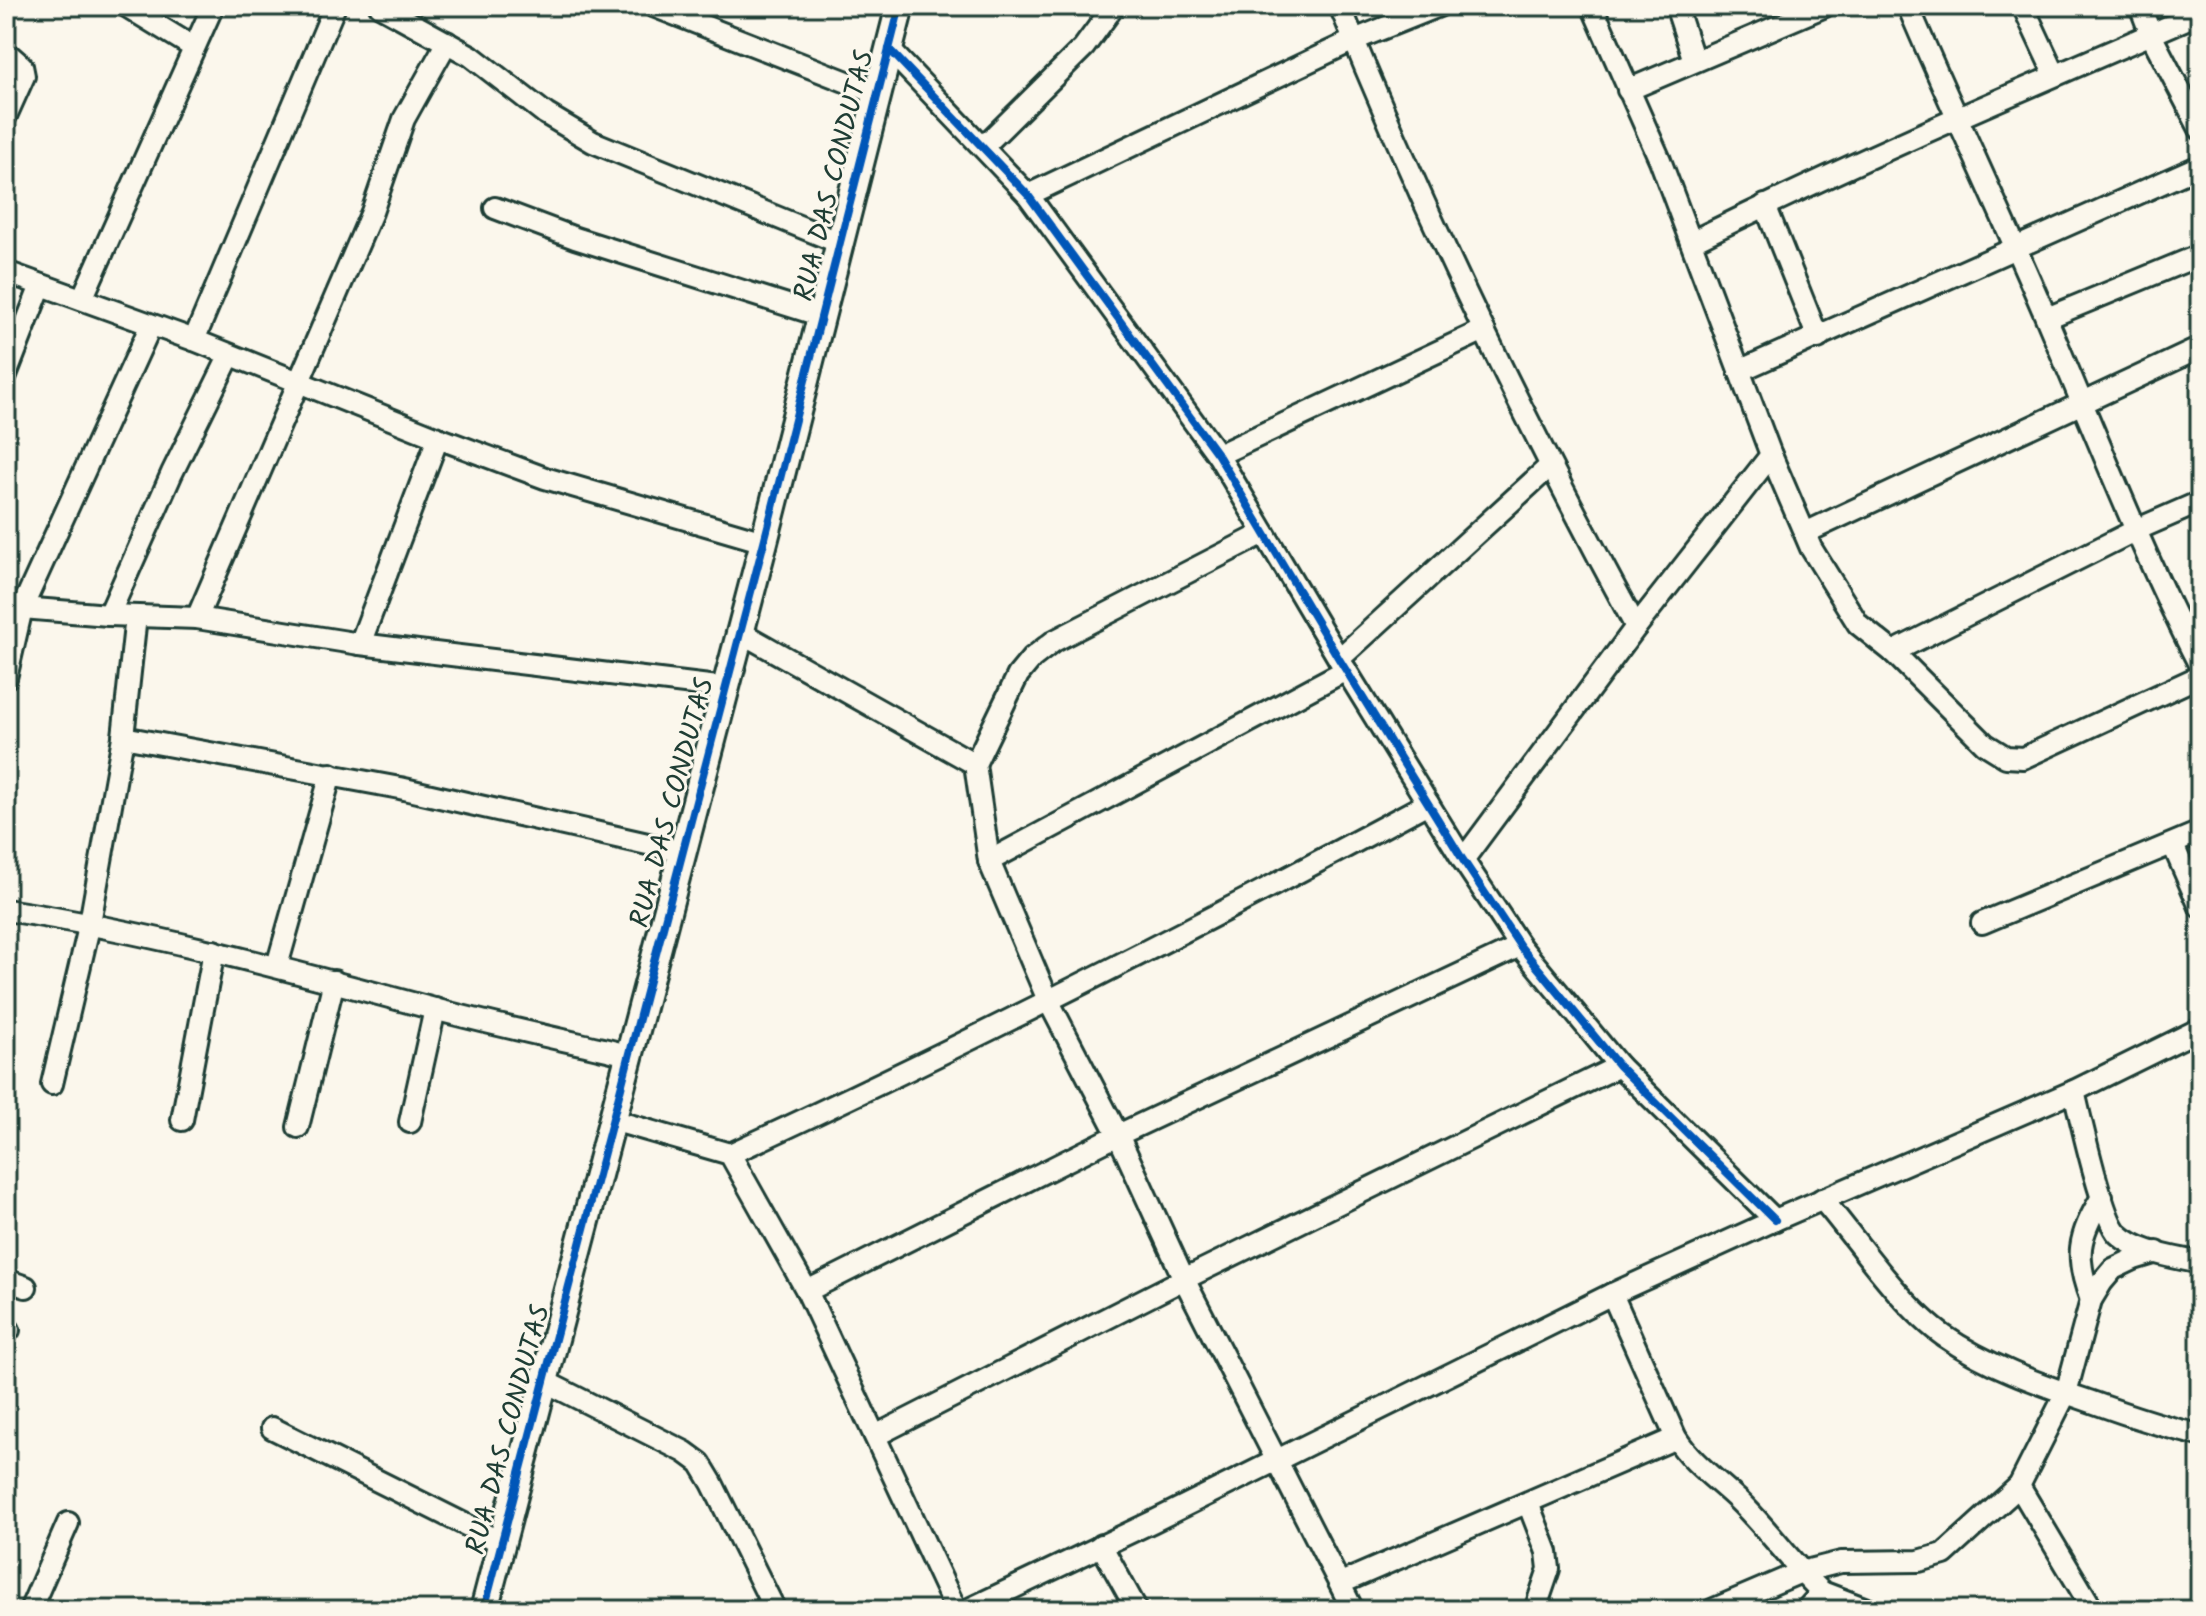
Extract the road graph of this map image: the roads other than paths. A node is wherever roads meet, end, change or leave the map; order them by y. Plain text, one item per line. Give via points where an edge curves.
1 (126, 6) edge
2 (213, 6) edge
3 (335, 6) edge
4 (380, 6) edge
5 (653, 6) edge
6 (900, 6) edge
7 (1114, 6) edge
8 (1340, 6) edge
9 (1439, 6) edge
10 (1592, 6) edge
11 (1676, 6) edge
12 (1825, 6) edge
13 (1908, 6) edge
14 (2023, 6) edge
15 (2140, 6) edge
16 (2200, 13) edge
17 (2151, 35) junction
18 (1354, 40) junction
19 (447, 42) junction
20 (193, 47) junction
21 (889, 49) junction
22 (6, 52) edge
23 (1694, 61) junction
24 (2055, 75) junction
25 (1628, 90) junction
26 (878, 94) junction
27 (6, 116) edge
28 (1955, 119) junction
29 (2200, 129) edge
30 (984, 146) junction
31 (2200, 166) edge
32 (1028, 195) junction
33 (1765, 205) junction
34 (495, 208) dead end
35 (1691, 242) junction
36 (840, 243) junction
37 (2015, 250) junction
38 (2200, 255) edge
39 (6, 272) edge
40 (41, 285) junction
41 (82, 299) junction
42 (822, 316) junction
43 (2047, 318) junction
44 (151, 325) junction
45 (1484, 330) junction
46 (1818, 338) junction
47 (194, 340) junction
48 (2200, 348) edge
49 (230, 355) junction
50 (1739, 371) junction
51 (6, 375) edge
52 (297, 382) junction
53 (2082, 403) junction
54 (438, 438) junction
55 (1218, 455) junction
56 (1771, 455) junction
57 (1550, 466) junction
58 (2200, 502) edge
59 (2138, 529) junction
60 (1264, 533) junction
61 (1805, 533) junction
62 (764, 542) junction
63 (22, 608) junction
64 (109, 615) junction
65 (136, 616) junction
66 (197, 618) junction
67 (1636, 627) junction
68 (740, 632) junction
69 (360, 644) junction
70 (1893, 652) junction
71 (1342, 664) junction
72 (2200, 666) edge
73 (2200, 676) edge
74 (6, 678) edge
75 (726, 688) junction
76 (123, 737) junction
77 (975, 764) junction
78 (331, 774) junction
79 (1428, 803) junction
80 (2200, 832) edge
81 (2173, 845) junction
82 (683, 852) junction
83 (1463, 860) junction
84 (989, 861) junction
85 (2200, 907) edge
86 (6, 910) edge
87 (90, 923) junction
88 (1982, 923) dead end
89 (1520, 946) junction
90 (214, 951) junction
91 (277, 966) junction
92 (334, 981) junction
93 (1048, 1000) junction
94 (435, 1009) junction
95 (2200, 1029) edge
96 (629, 1055) junction
97 (1619, 1066) junction
98 (52, 1084) dead end
99 (2074, 1091) junction
100 (182, 1120) dead end
101 (612, 1120) junction
102 (410, 1122) dead end
103 (298, 1127) dead end
104 (1118, 1135) junction
105 (730, 1154) junction
106 (2102, 1197) junction
107 (1822, 1199) junction
108 (1775, 1220) junction
109 (2157, 1252) junction
110 (2200, 1263) edge
111 (1184, 1279) junction
112 (807, 1291) junction
113 (1612, 1294) junction
114 (2091, 1300) junction
115 (544, 1381) junction
116 (2066, 1393) junction
117 (272, 1428) dead end
118 (2200, 1435) edge
119 (875, 1436) junction
120 (1676, 1438) junction
121 (1275, 1460) junction
122 (2019, 1486) junction
123 (1528, 1503) junction
124 (68, 1523) dead end
125 (502, 1543) junction
126 (1101, 1545) junction
127 (1801, 1572) junction
128 (1341, 1583) junction
129 (1822, 1592) junction
130 (30, 1610) edge
131 (484, 1610) edge
132 (775, 1610) edge
133 (956, 1610) edge
134 (967, 1610) edge
135 (1137, 1610) edge
136 (1353, 1610) edge
137 (1535, 1610) edge
138 (1712, 1610) edge
139 (1806, 1610) edge
140 (1869, 1610) edge
141 (2093, 1610) edge

1 - 20 street
2 - 20 street
3 - 47 street
4 - 19 street
5 - 26 street
6 - 21 street, RUA DAS CONDUTAS
7 - 30 street via 1084,47
8 - 18 street
9 - 18 street
10 - 25 street
11 - 23 street
12 - 23 street
13 - 28 street
14 - 24 street
15 - 17 street
16 - 17 street
17 - 24 street
17 - 29 street
18 - 32 street
18 - 45 street
19 - 36 street via 593,142
19 - 52 street via 404,119 372,212
20 - 41 street
21 - 26 street, RUA DAS CONDUTAS
21 - 30 street
22 - 27 street via 22,66 24,76
23 - 25 street
24 - 28 street
25 - 35 street
26 - 36 street, RUA DAS CONDUTAS
28 - 33 street
28 - 37 street
30 - 32 street
31 - 37 street
32 - 55 street
33 - 35 street
33 - 46 street
34 - 42 street
35 - 50 street
36 - 42 street, RUA DAS CONDUTAS
37 - 43 street
37 - 46 street
38 - 43 street
39 - 40 street
40 - 41 street
40 - 51 street
41 - 44 street
42 - 62 street, RUA DAS CONDUTAS
43 - 53 street
44 - 47 street
44 - 63 street
45 - 55 street
45 - 57 street
46 - 50 street
47 - 49 street
48 - 53 street
49 - 52 street
49 - 64 street
50 - 56 street
52 - 54 street
52 - 66 street
53 - 59 street
53 - 61 street
54 - 62 street via 545,478
54 - 69 street
55 - 60 street
56 - 61 street
56 - 67 street
57 - 67 street
57 - 71 street
58 - 59 street
59 - 70 street
59 - 72 street
60 - 71 street
60 - 77 street via 1054,641 1032,658 1018,675
61 - 70 street via 1858,624
62 - 68 street, RUA DAS CONDUTAS
63 - 64 street
63 - 74 street
64 - 65 street
65 - 66 street
65 - 76 street
66 - 69 street
67 - 83 street
68 - 75 street, RUA DAS CONDUTAS
68 - 77 street
69 - 75 street
70 - 73 street via 1985,744 2006,757 2023,758
71 - 79 street
71 - 84 street
75 - 82 street, RUA DAS CONDUTAS
76 - 78 street
76 - 87 street
77 - 84 street
78 - 82 street
78 - 91 street
79 - 83 street
79 - 93 street
80 - 81 street
81 - 85 street
81 - 88 street
82 - 96 street, RUA DAS CONDUTAS
83 - 89 street
84 - 93 street
86 - 87 street
87 - 90 street
87 - 98 street
89 - 97 street
89 - 104 street
90 - 91 street
90 - 100 street
91 - 92 street
92 - 94 street
92 - 103 street
93 - 104 street
93 - 105 street
94 - 96 street
94 - 102 street
95 - 99 street
96 - 101 street, RUA DAS CONDUTAS
97 - 108 street
97 - 111 street
99 - 106 street
99 - 107 street
101 - 105 street
101 - 115 street, RUA DAS CONDUTAS
104 - 111 street
104 - 112 street
105 - 112 street
106 - 109 street via 2118,1235
106 - 114 street via 2081,1241 2082,1277
107 - 108 street
107 - 116 street via 1912,1307 1943,1336
108 - 113 street
109 - 110 street
109 - 114 street via 2113,1269
111 - 119 street
111 - 121 street
112 - 119 street
113 - 120 street
113 - 121 street
114 - 116 street
115 - 125 street, RUA DAS CONDUTAS
115 - 132 street via 700,1463
116 - 118 street
116 - 122 street
117 - 125 street
119 - 133 street
120 - 123 street
120 - 127 street
121 - 126 street
121 - 128 street
122 - 127 street via 1944,1554 1919,1561 1841,1562
122 - 141 street
123 - 128 street
123 - 137 street via 1549,1569
124 - 130 street
125 - 131 street, RUA DAS CONDUTAS
126 - 134 street
126 - 135 street
127 - 129 street
127 - 138 street
128 - 136 street
129 - 139 street
129 - 140 street

